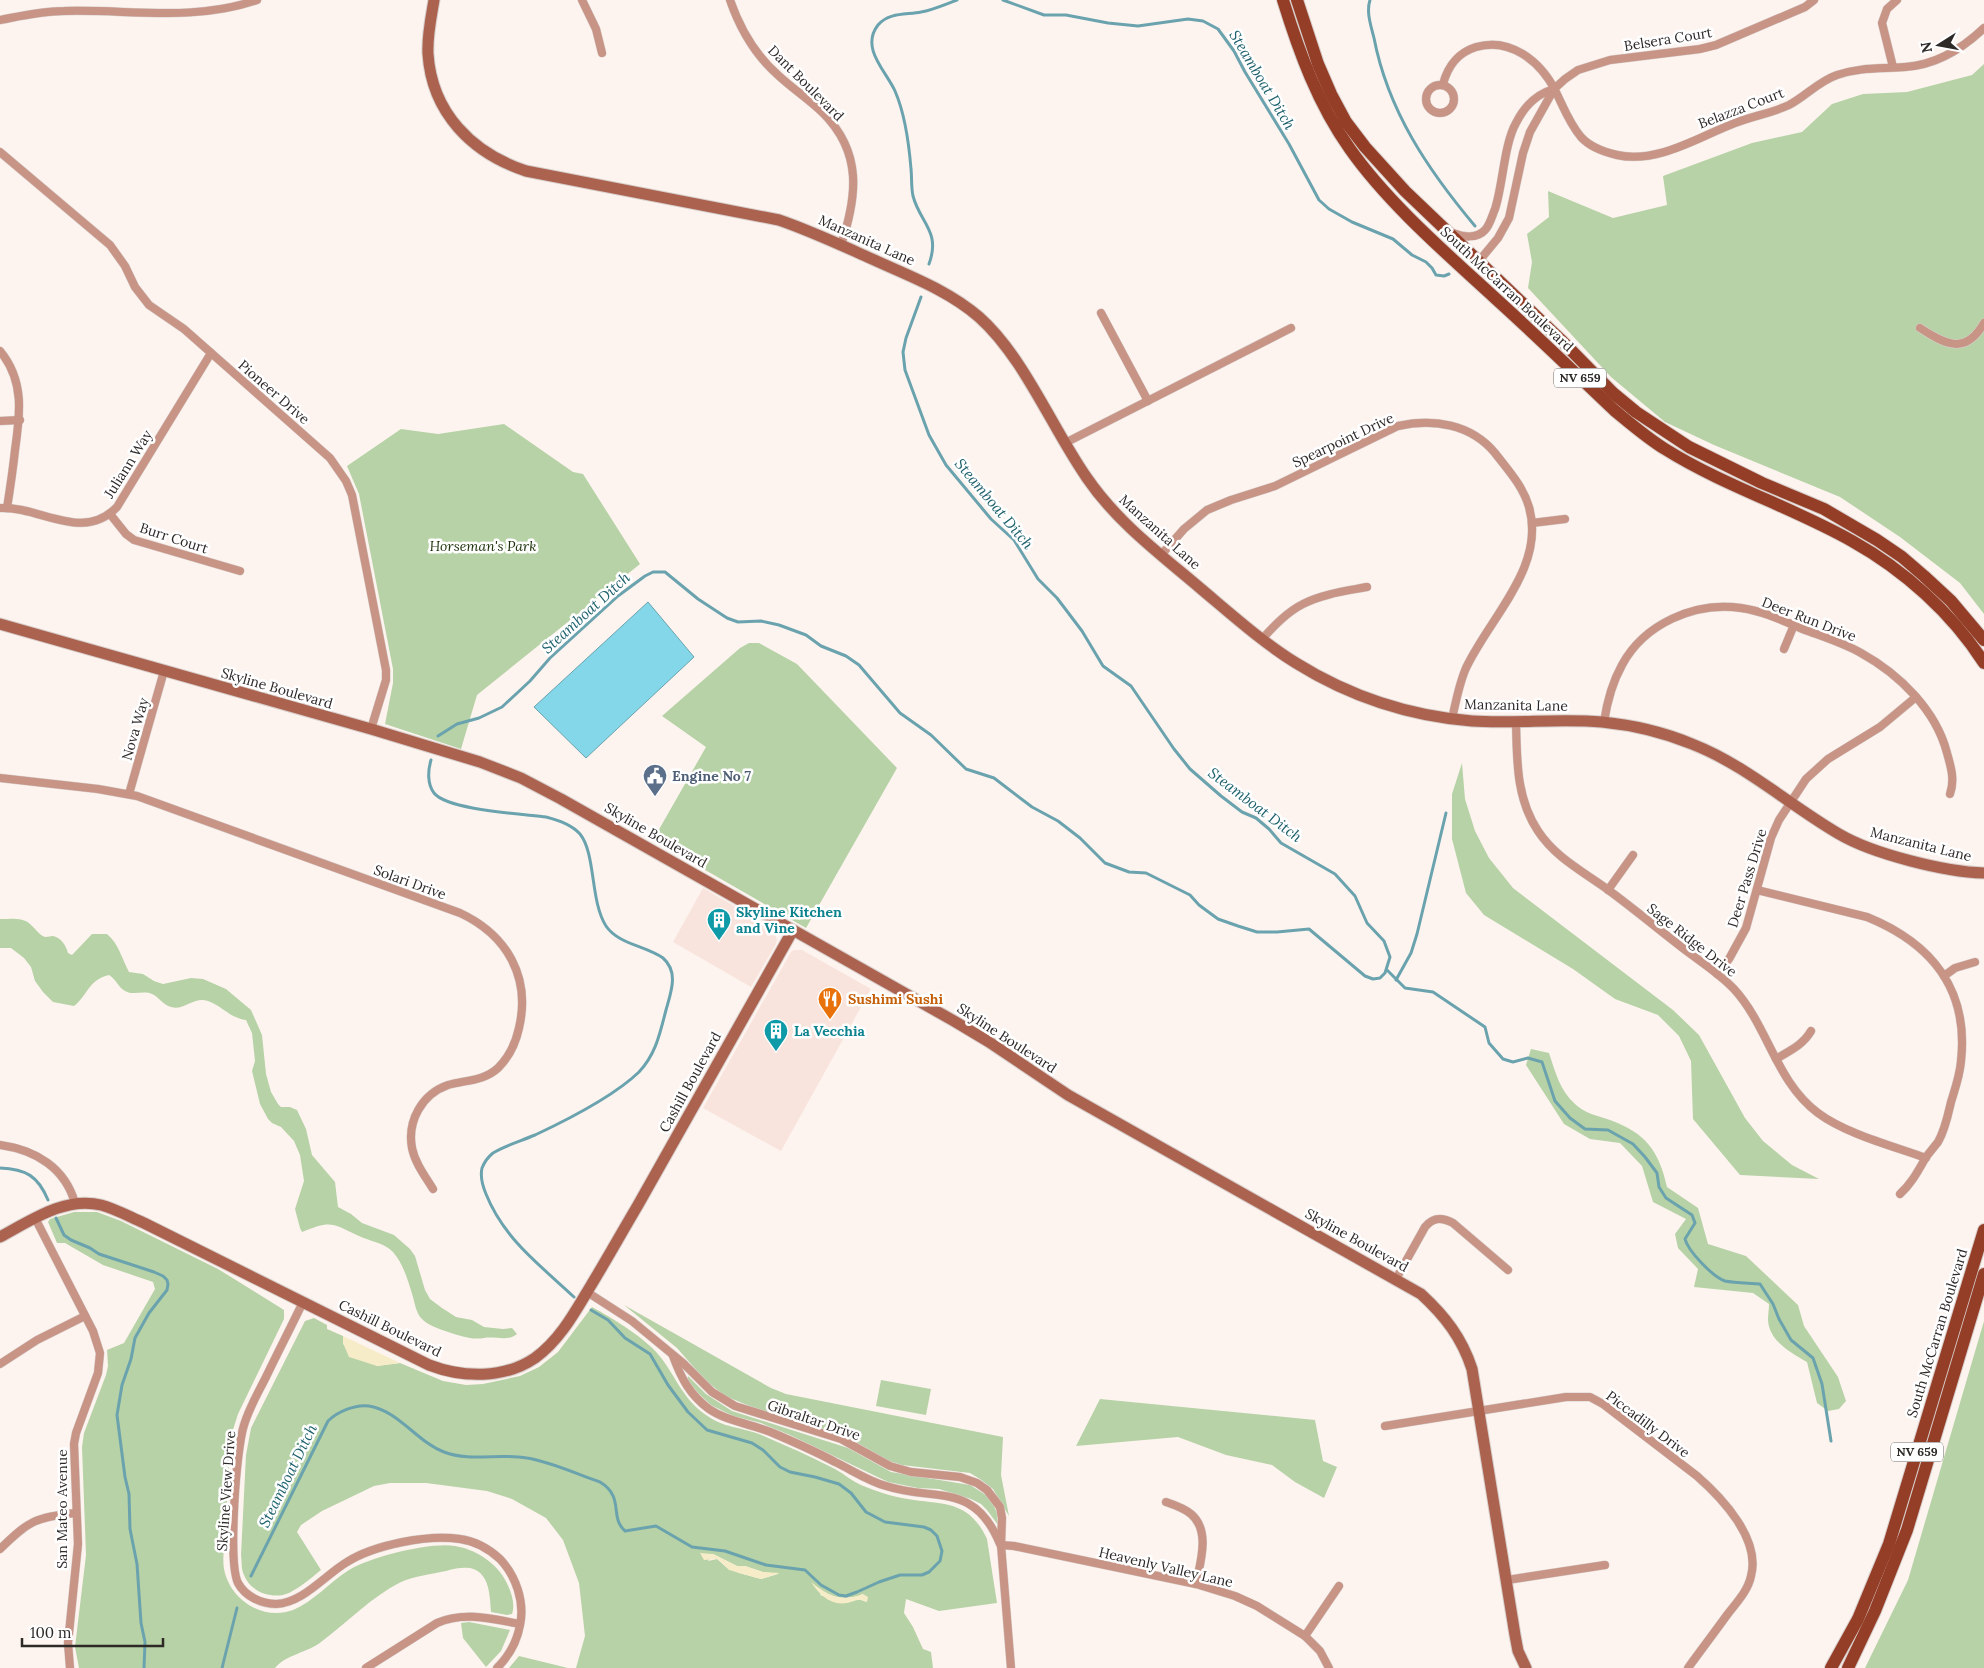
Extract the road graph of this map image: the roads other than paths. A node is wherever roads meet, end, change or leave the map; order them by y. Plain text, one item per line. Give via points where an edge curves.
1 (258, 0) edge
2 (434, 0) edge
3 (582, 0) edge
4 (730, 0) edge
5 (1283, 0) edge
6 (1297, 0) edge
7 (1814, 0) edge
8 (1898, 0) edge
9 (0, 20) edge
10 (1984, 28) edge
11 (602, 53) dead end
12 (1893, 67) junction
13 (1443, 84) dead end
14 (1554, 88) junction
15 (0, 152) edge
16 (1446, 230) junction
17 (841, 245) junction
18 (1438, 245) junction
19 (1479, 261) junction
20 (1101, 313) dead end
21 (1984, 323) edge
22 (1291, 328) dead end
23 (1920, 328) dead end
24 (0, 352) edge
25 (211, 353) junction
26 (1148, 401) junction
27 (20, 420) junction
28 (0, 421) edge
29 (1065, 443) junction
30 (4, 508) edge
31 (110, 514) junction
32 (1565, 519) dead end
33 (1532, 522) junction
34 (1162, 555) junction
35 (240, 571) dead end
36 (1367, 587) dead end
37 (0, 624) edge
38 (1794, 625) junction
39 (1262, 640) junction
40 (1984, 640) edge
41 (1784, 649) dead end
42 (1984, 663) edge
43 (164, 671) junction
44 (1916, 697) junction
45 (1452, 719) junction
46 (1516, 722) junction
47 (1604, 722) junction
48 (371, 730) junction
49 (0, 778) edge
50 (129, 794) junction
51 (1950, 794) dead end
52 (1790, 802) junction
53 (1633, 855) dead end
54 (1984, 873) edge
55 (1608, 890) junction
56 (1757, 890) junction
57 (793, 930) junction
58 (1975, 962) dead end
59 (1717, 974) junction
60 (1944, 976) junction
61 (1812, 1031) dead end
62 (1776, 1059) junction
63 (0, 1145) edge
64 (1926, 1158) junction
65 (433, 1189) dead end
66 (1900, 1194) dead end
67 (76, 1204) junction
68 (35, 1218) junction
69 (1984, 1230) edge
70 (0, 1237) edge
71 (1508, 1270) dead end
72 (1984, 1274) edge
73 (1396, 1279) junction
74 (587, 1292) junction
75 (303, 1302) junction
76 (85, 1316) junction
77 (673, 1356) junction
78 (0, 1364) edge
79 (1480, 1411) junction
80 (1385, 1426) dead end
81 (1166, 1502) dead end
82 (76, 1513) junction
83 (1001, 1545) junction
84 (0, 1549) edge
85 (1604, 1565) dead end
86 (1507, 1580) junction
87 (1196, 1584) junction
88 (1339, 1586) dead end
89 (520, 1624) junction
90 (1305, 1636) junction
91 (70, 1668) edge
92 (366, 1668) edge
93 (497, 1668) edge
94 (1011, 1668) edge
95 (1329, 1668) edge
96 (1526, 1668) edge
97 (1688, 1668) edge
98 (1831, 1668) edge
99 (1848, 1668) edge

1 - 9 street via 201,12 62,11
2 - 17 street, Manzanita Lane via 428,36 433,82 455,125 484,152 526,171 779,220
3 - 11 street via 596,29
4 - 17 street, Dant Boulevard via 742,29 764,61 824,114 843,142 854,189 853,206
5 - 18 main road, South McCarran Boulevard / NV 659 via 1306,66 1342,136 1371,176
6 - 16 main road, South McCarran Boulevard / NV 659 via 1318,64 1346,122 1385,170
7 - 14 street, Belsera Court via 1805,7 1716,45 1596,63 1578,70
8 - 12 street via 1887,9 1882,23
10 - 12 street, Belazza Court via 1968,43 1944,57 1916,66
12 - 14 street, Belazza Court via 1856,70 1836,76 1790,104 1665,152 1636,157 1598,150 1588,144 1574,127
13 - 14 street, Belazza Court via 1455,59 1466,51 1489,44 1520,51 1543,72
14 - 16 street, Belsera Court via 1533,100 1515,125 1499,196 1485,231 1475,236 1459,236
14 - 19 street, Belsera Court via 1530,132 1506,225
15 - 25 street, Pioneer Drive via 110,245 141,297
16 - 19 main road, South McCarran Boulevard / NV 659
17 - 29 street, Manzanita Lane via 945,293 980,318 1008,350
18 - 19 main road
18 - 42 main road, South McCarran Boulevard / NV 659 via 1638,430 1690,463 1836,532 1880,558 1932,601
19 - 40 main road, South McCarran Boulevard / NV 659 via 1636,412 1689,448 1824,509 1877,540 1902,557 1951,601
20 - 26 street
21 - 23 street via 1977,335 1955,345 1945,343
22 - 26 street
24 - 27 street via 11,367 16,382 20,396
25 - 31 street, Juliann Way
25 - 48 street, Pioneer Drive via 330,458 352,495 386,670
26 - 29 street
27 - 28 street
27 - 30 street
29 - 34 street, Manzanita Lane via 1111,508
30 - 31 street, Juliann Way via 75,524 96,522
31 - 35 street, Burr Court via 134,540
32 - 33 street
33 - 34 street, Spearpoint Drive via 1527,500 1517,481 1481,440 1442,423 1413,423 1387,431 1275,486 1207,510 1184,529
33 - 45 street, Spearpoint Drive via 1532,541 1524,571 1468,666 1458,690
34 - 39 street, Manzanita Lane
36 - 39 street via 1306,602 1287,615
37 - 43 street, Skyline Boulevard
38 - 41 street
38 - 44 street, Deer Run Drive via 1870,658
38 - 47 street, Deer Run Drive via 1759,612 1729,607 1700,609 1666,622 1626,657 1614,681
39 - 45 street, Manzanita Lane via 1317,675 1357,694 1404,710
43 - 48 street, Skyline Boulevard
43 - 50 street, Nova Way
44 - 51 street, Deer Run Drive via 1942,736 1953,777
44 - 52 street, Deer Pass Drive via 1880,727 1817,768
45 - 46 street, Manzanita Lane
46 - 47 street, Manzanita Lane
46 - 55 street, Sage Ridge Drive via 1519,783 1529,816 1561,858
47 - 52 street, Manzanita Lane via 1651,730 1705,749 1737,766
48 - 57 street, Skyline Boulevard via 480,762 528,781
49 - 50 street, Solari Drive
50 - 65 street, Solari Drive via 460,914 487,928 500,941 510,956 521,987 523,1001 518,1032 507,1057 492,1073 438,1089 422,1103 412,1126 412,1149
52 - 54 street, Manzanita Lane via 1839,834 1866,847 1954,870
52 - 56 street, Deer Pass Drive via 1771,838
53 - 55 street
55 - 59 street, Sage Ridge Drive
56 - 59 street, Deer Pass Drive via 1738,945
56 - 60 street via 1885,924 1919,946
57 - 73 street, Skyline Boulevard via 969,1029 1068,1095
57 - 74 street, Cashill Boulevard
58 - 60 street via 1960,966
59 - 62 street, Sage Ridge Drive via 1744,1002
60 - 64 street via 1960,1018 1961,1061 1944,1129
61 - 62 street via 1800,1045
62 - 64 street, Sage Ridge Drive via 1800,1096 1826,1119
63 - 67 street via 25,1150 46,1161 64,1178
64 - 66 street via 1911,1184
67 - 68 street, Cashill Boulevard
67 - 75 street, Cashill Boulevard via 100,1205 118,1211
68 - 70 street, Cashill Boulevard
68 - 76 street, San Mateo Avenue
69 - 98 main road, South McCarran Boulevard / NV 659 via 1888,1544 1858,1619
71 - 73 street via 1453,1223 1437,1218 1424,1227
72 - 99 main road, South McCarran Boulevard / NV 659 via 1907,1530 1875,1612
73 - 79 street, Skyline Boulevard via 1438,1309 1459,1338 1472,1369
74 - 75 street, Cashill Boulevard via 563,1330 544,1350 523,1364 485,1374 434,1367
74 - 77 street, Gibraltar Drive via 632,1321
75 - 89 street, Skyline View Drive via 240,1436 233,1557 235,1575 241,1587 262,1602 286,1602 364,1554 432,1538 462,1539 490,1551 505,1565 519,1595
76 - 78 street via 37,1340
76 - 82 street, San Mateo Avenue via 98,1342 100,1362 76,1433
77 - 83 street, Gibraltar Drive via 688,1389 711,1410 790,1440 878,1484 956,1498 972,1506 984,1518
77 - 83 street, Gibraltar Drive via 712,1392 734,1406 841,1439 900,1470 960,1477 977,1483 1000,1507
79 - 80 street, Piccadilly Drive
79 - 86 street, Skyline Boulevard
79 - 97 street, Piccadilly Drive via 1575,1396 1596,1400 1711,1488 1740,1525 1749,1543 1753,1560 1751,1577 1744,1592
81 - 87 street via 1191,1514 1199,1525 1203,1548
82 - 84 street via 32,1522
82 - 91 street, San Mateo Avenue via 77,1553 68,1643
83 - 87 street, Heavenly Valley Lane
83 - 94 street, Gibraltar Drive
85 - 86 street
86 - 96 street, Skyline Boulevard via 1518,1651
87 - 90 street, Heavenly Valley Lane via 1248,1601
88 - 90 street
89 - 92 street via 475,1616 447,1619
89 - 93 street, Skyline View Drive via 509,1653
90 - 95 street, Heavenly Valley Lane via 1320,1651

